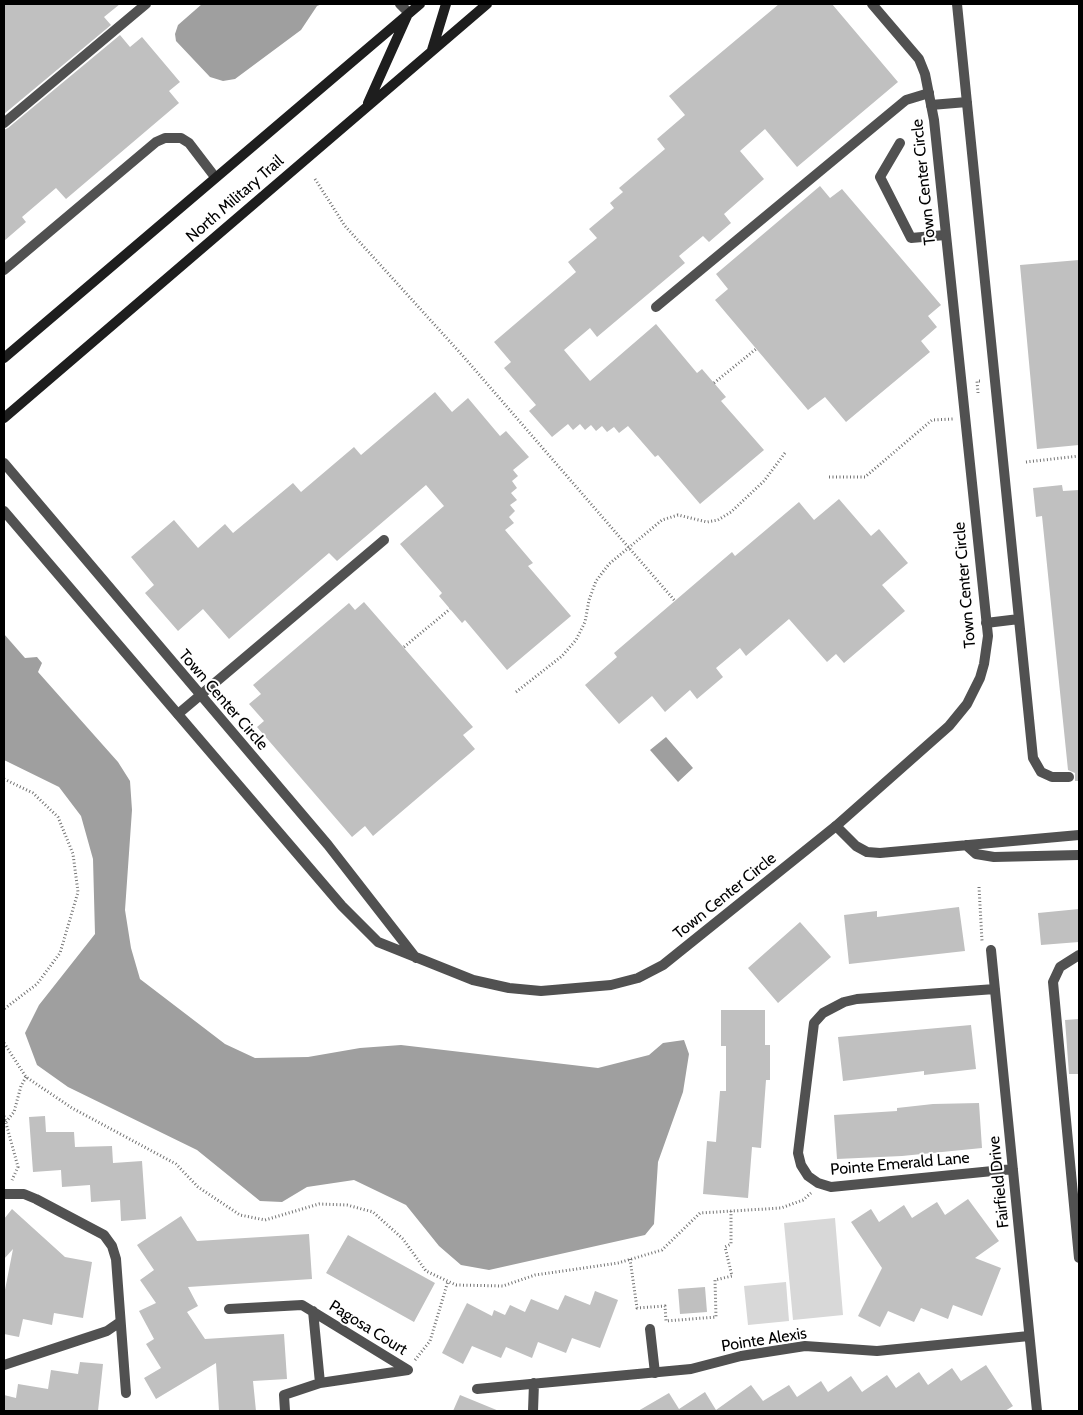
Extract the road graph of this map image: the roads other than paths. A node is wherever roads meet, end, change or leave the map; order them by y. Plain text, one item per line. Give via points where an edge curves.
1 (146, 4) edge
2 (400, 4) edge
3 (420, 4) edge
4 (446, 4) edge
5 (487, 4) edge
6 (872, 4) edge
7 (957, 4) edge
8 (409, 13) junction
9 (432, 50) junction
10 (929, 94) junction
11 (967, 102) junction
12 (930, 105) junction
13 (367, 106) junction
14 (4, 123) edge
15 (900, 143) dead end
16 (215, 177) junction
17 (946, 235) junction
18 (4, 270) edge
19 (656, 306) dead end
20 (4, 358) edge
21 (4, 418) edge
22 (4, 463) edge
23 (4, 511) edge
24 (384, 540) dead end
25 (1019, 618) junction
26 (986, 623) junction
27 (200, 695) junction
28 (178, 714) junction
29 (1069, 777) dead end
30 (836, 826) junction
31 (1079, 835) edge
32 (966, 845) junction
33 (1079, 855) edge
34 (991, 950) road end
35 (1079, 955) edge
36 (417, 958) junction
37 (995, 989) junction
38 (1013, 1169) junction
39 (7, 1193) edge
40 (1079, 1258) edge
41 (229, 1309) dead end
42 (313, 1311) junction
43 (120, 1322) junction
44 (650, 1329) dead end
45 (1029, 1336) junction
46 (4, 1365) edge
47 (655, 1373) junction
48 (320, 1383) junction
49 (534, 1384) junction
50 (477, 1389) dead end
51 (126, 1394) dead end
52 (285, 1411) edge
53 (533, 1411) edge
54 (1037, 1411) edge

1 - 14 street
2 - 8 street
3 - 8 main road, North Military Trail
4 - 9 main road
5 - 9 main road, North Military Trail
6 - 10 street, Town Center Circle via 919,59
7 - 11 street
8 - 13 main road
8 - 16 main road, North Military Trail
9 - 13 main road, North Military Trail
10 - 12 street, Town Center Circle
10 - 19 street via 906,100
11 - 12 street
11 - 25 street
12 - 17 street, Town Center Circle
13 - 21 main road, North Military Trail
15 - 17 street via 880,177 911,238
16 - 18 street via 188,143 181,138 165,138 156,142
16 - 20 main road, North Military Trail
17 - 26 street, Town Center Circle
22 - 27 street, Town Center Circle
23 - 28 street, Town Center Circle
24 - 27 street
25 - 26 street
25 - 29 street via 1033,758 1041,772 1052,777
26 - 30 street, Town Center Circle via 987,650 980,678 959,715
27 - 28 street
27 - 36 street, Town Center Circle via 328,846
28 - 36 street, Town Center Circle via 342,906 378,942
30 - 32 street via 867,852
30 - 36 street, Town Center Circle via 663,965 638,978 611,986 541,991 473,980
31 - 32 street
32 - 33 street via 976,854 994,858
34 - 37 street, Fairfield Drive
35 - 40 street via 1060,967 1053,982
37 - 38 street, Fairfield Drive
37 - 38 street, Pointe Emerald Lane via 857,999 833,1007 814,1023 798,1153 808,1176 830,1187
38 - 45 street, Fairfield Drive
39 - 43 street via 36,1199 104,1235 116,1259
41 - 42 street, Pagosa Court via 302,1306
42 - 48 street, Pagosa Court
42 - 48 street, Pagosa Court via 408,1370
43 - 46 street via 107,1331
43 - 51 street
44 - 47 street
45 - 47 street, Pointe Alexis via 877,1351 805,1346
45 - 54 street, Fairfield Drive
47 - 49 street, Pointe Alexis
48 - 52 street, Pagosa Court via 284,1395
49 - 50 street, Pointe Alexis
49 - 53 street

